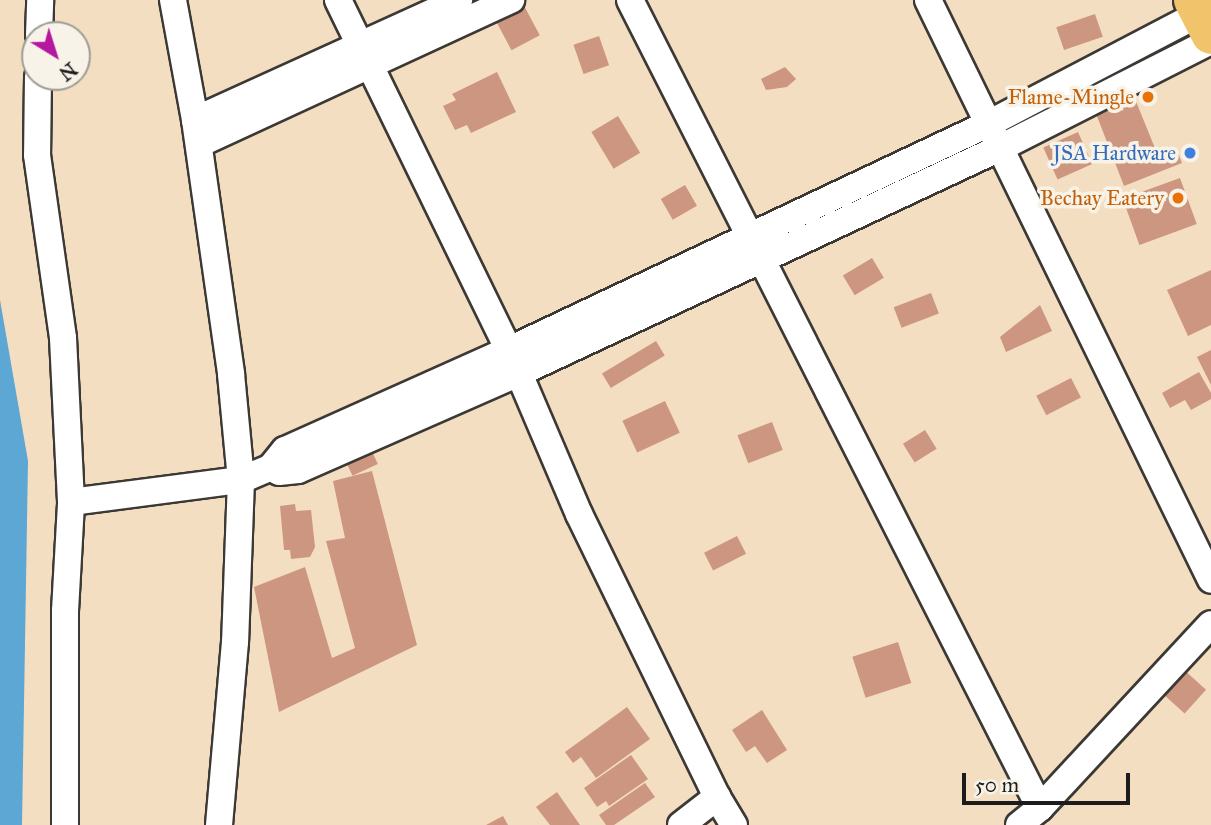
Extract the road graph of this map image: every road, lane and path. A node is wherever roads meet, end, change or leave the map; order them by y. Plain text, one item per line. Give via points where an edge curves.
1 (40, 0) edge
2 (173, 0) edge
3 (338, 0) edge
4 (459, 0) edge
5 (511, 0) edge
6 (631, 0) edge
7 (928, 0) edge
8 (39, 21) edge
9 (1204, 22) edge
10 (367, 55) junction
11 (38, 91) edge
12 (990, 123) junction
13 (197, 132) junction
14 (1002, 147) junction
15 (750, 234) junction
16 (762, 258) junction
17 (514, 362) junction
18 (241, 480) junction
19 (71, 502) junction
20 (1211, 580) edge
21 (1211, 624) edge
22 (717, 797) junction
23 (1040, 808) junction
24 (65, 825) edge
25 (219, 825) edge
26 (681, 825) edge
27 (734, 825) edge
28 (1019, 825) edge

1 - 8 street
2 - 13 street
3 - 10 street
4 - 10 street
5 - 10 street
6 - 15 street
7 - 12 street
9 - 12 street
9 - 14 street
10 - 13 street
10 - 17 street
11 - 19 street via 37,155 63,338
12 - 14 street
12 - 15 street
13 - 18 street
14 - 16 street
14 - 20 street
15 - 16 street
15 - 17 street
16 - 17 street
16 - 23 street
17 - 18 street via 298,470 279,472 271,467
17 - 22 street via 579,514
18 - 19 street
18 - 25 street via 235,642
19 - 24 street via 65,611
21 - 23 street
22 - 26 street
22 - 27 street
23 - 28 street

